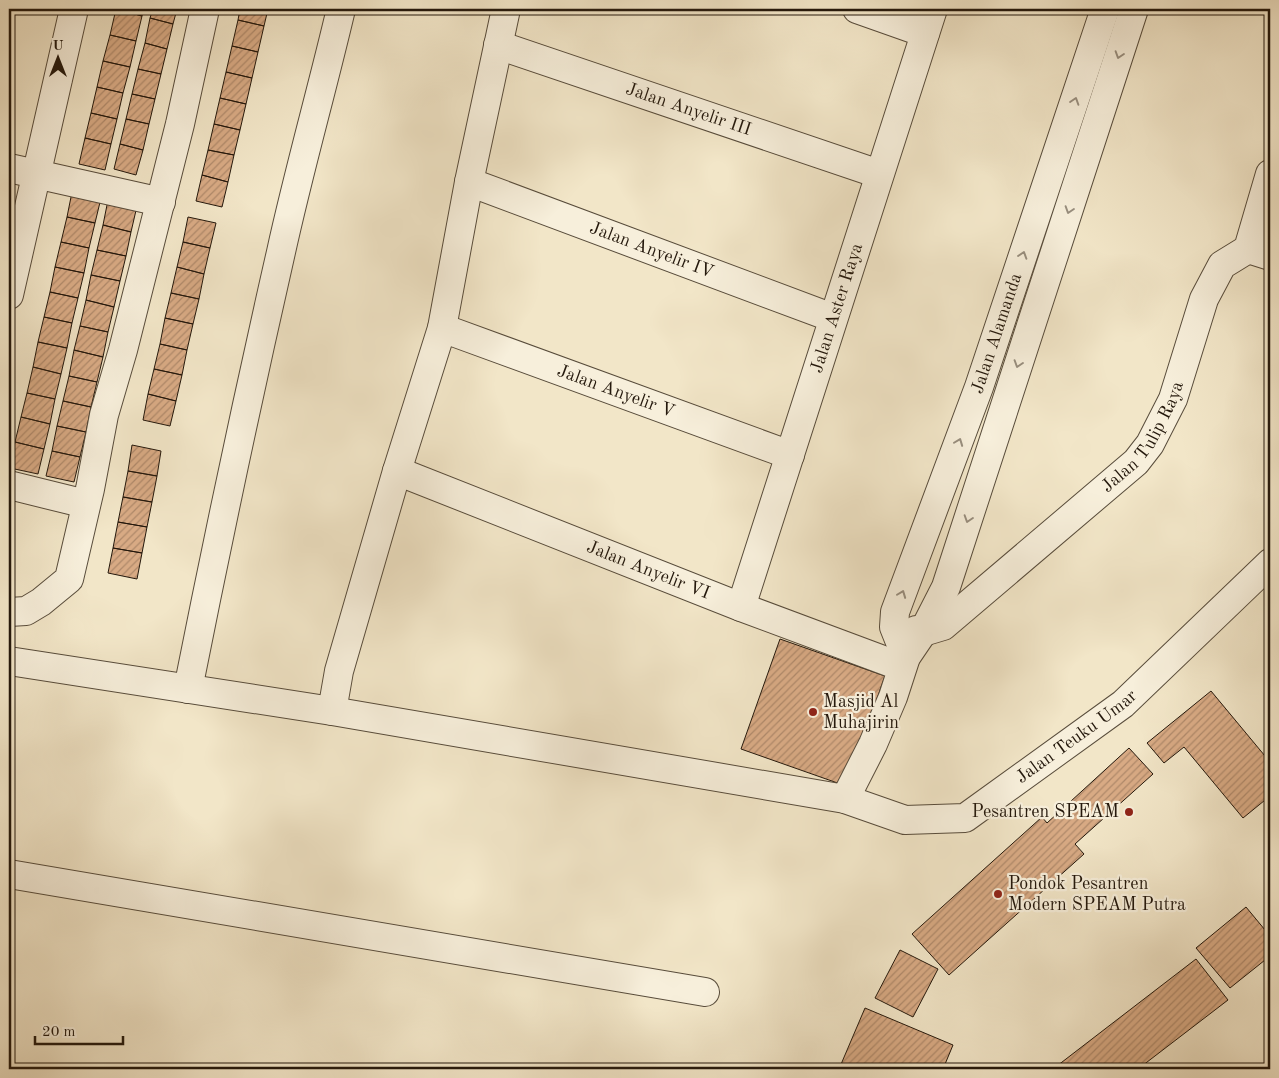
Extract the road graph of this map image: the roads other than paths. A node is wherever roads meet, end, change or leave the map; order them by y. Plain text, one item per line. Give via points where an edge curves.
1 (74, 9) edge
2 (205, 9) edge
3 (341, 9) edge
4 (506, 9) edge
5 (857, 9) edge
6 (1106, 9) edge
7 (1134, 9) edge
8 (929, 21) edge
9 (498, 45) junction
10 (9, 168) edge
11 (36, 174) junction
12 (879, 174) junction
13 (1270, 174) edge
14 (469, 182) junction
15 (160, 202) junction
16 (1259, 253) edge
17 (9, 295) edge
18 (833, 318) junction
19 (442, 328) junction
20 (790, 455) junction
21 (397, 471) junction
22 (9, 486) edge
23 (86, 504) junction
24 (1270, 563) edge
25 (741, 607) junction
26 (9, 612) edge
27 (894, 627) junction
28 (923, 632) junction
29 (9, 662) edge
30 (904, 662) junction
31 (188, 689) junction
32 (332, 711) junction
33 (845, 799) junction
34 (9, 874) edge
35 (705, 992) dead end

1 - 11 street
2 - 15 street
3 - 31 street via 282,250 222,518
4 - 9 street
5 - 8 street
27 -> 6 street, Jalan Alamanda via 895,612 979,387
7 -> 28 street, Jalan Alamanda via 946,587
8 - 12 street, Jalan Aster Raya
9 - 12 street, Jalan Anyelir III
9 - 14 street
10 - 11 street
11 - 15 street
11 - 17 street
12 - 18 street, Jalan Aster Raya
13 - 16 street, Jalan Tulip Raya
14 - 18 street, Jalan Anyelir IV
14 - 19 street
15 - 23 street via 104,415
16 - 28 street, Jalan Tulip Raya via 1222,266 1204,299 1173,399 1150,444 1136,462 948,622
18 - 20 street, Jalan Aster Raya
19 - 20 street, Jalan Anyelir V
19 - 21 street
20 - 25 street, Jalan Aster Raya
21 - 25 street, Jalan Anyelir VI
21 - 32 street via 339,671
22 - 23 street
23 - 26 street via 69,579 26,611
24 - 33 street, Jalan Teuku Umar via 1123,704 965,818 904,820
25 - 30 street, Jalan Anyelir VI
27 - 28 street
27 - 30 street
28 - 30 street, Jalan Alamanda
29 - 31 street, Jalan Teuku Umar
30 - 33 street, Jalan Alamanda via 890,705
31 - 32 street, Jalan Teuku Umar
32 - 33 street, Jalan Teuku Umar
34 - 35 street

